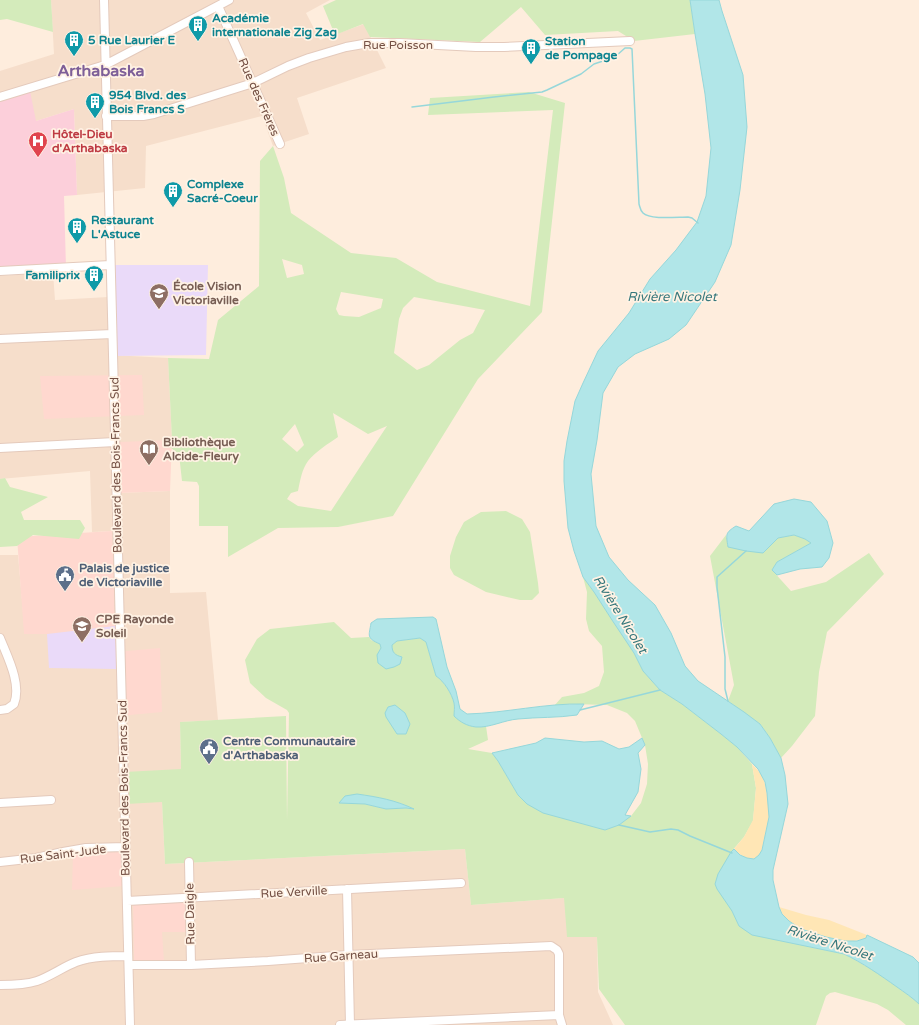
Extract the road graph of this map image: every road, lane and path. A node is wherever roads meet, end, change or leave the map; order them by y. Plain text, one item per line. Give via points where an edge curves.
1 (104, 0) edge
2 (229, 0) edge
3 (218, 6) junction
4 (630, 41) dead end
5 (105, 65) junction
6 (253, 83) junction
7 (0, 97) edge
8 (106, 116) junction
9 (280, 144) dead end
10 (110, 265) junction
11 (0, 271) edge
12 (112, 334) junction
13 (0, 339) edge
14 (115, 442) junction
15 (0, 448) edge
16 (0, 638) edge
17 (0, 710) edge
18 (51, 800) dead end
19 (0, 802) edge
20 (126, 847) junction
21 (0, 862) edge
22 (189, 862) dead end
23 (461, 883) dead end
24 (347, 889) junction
25 (190, 898) junction
26 (127, 901) junction
27 (348, 955) junction
28 (128, 956) junction
29 (129, 965) junction
30 (191, 965) junction
31 (0, 985) edge
32 (559, 1015) junction
33 (459, 1022) edge
34 (399, 1024) edge
35 (130, 1025) edge
36 (340, 1025) edge
37 (350, 1025) edge
38 (562, 1025) edge

1 - 5 street, Boulevard des Bois-Francs Sud
2 - 3 street
3 - 5 street
3 - 6 street, Rue des Frères
4 - 6 street, Rue Poisson via 504,47 369,43 309,58
5 - 7 street
5 - 8 street, Boulevard des Bois-Francs Sud
6 - 8 street, Rue Poisson via 154,114
6 - 9 street, Rue des Frères
8 - 10 street, Boulevard des Bois-Francs Sud
10 - 11 street
10 - 12 street, Boulevard des Bois-Francs Sud
12 - 13 street
12 - 14 street, Boulevard des Bois-Francs Sud
14 - 15 street
14 - 20 street, Boulevard des Bois-Francs Sud
16 - 17 street via 14,674 17,694 14,704
18 - 19 street
20 - 21 street, Rue Saint-Jude via 86,848
20 - 26 street, Boulevard des Bois-Francs Sud
22 - 25 street, Rue Daigle
23 - 24 street, Rue Verville
24 - 25 street, Rue Verville
24 - 27 street
25 - 26 street, Rue Verville
25 - 30 street, Rue Daigle
26 - 28 street, Boulevard des Bois-Francs Sud
27 - 30 street, Rue Garneau
27 - 32 street, Rue Garneau via 551,946 559,954
27 - 37 street
28 - 29 street, Boulevard des Bois-Francs Sud
28 - 31 street via 87,959 36,981
29 - 30 street, Rue Garneau
29 - 35 street, Boulevard des Bois-Francs Sud
32 - 33 street
32 - 38 street
33 - 34 street
34 - 37 street
36 - 37 street

